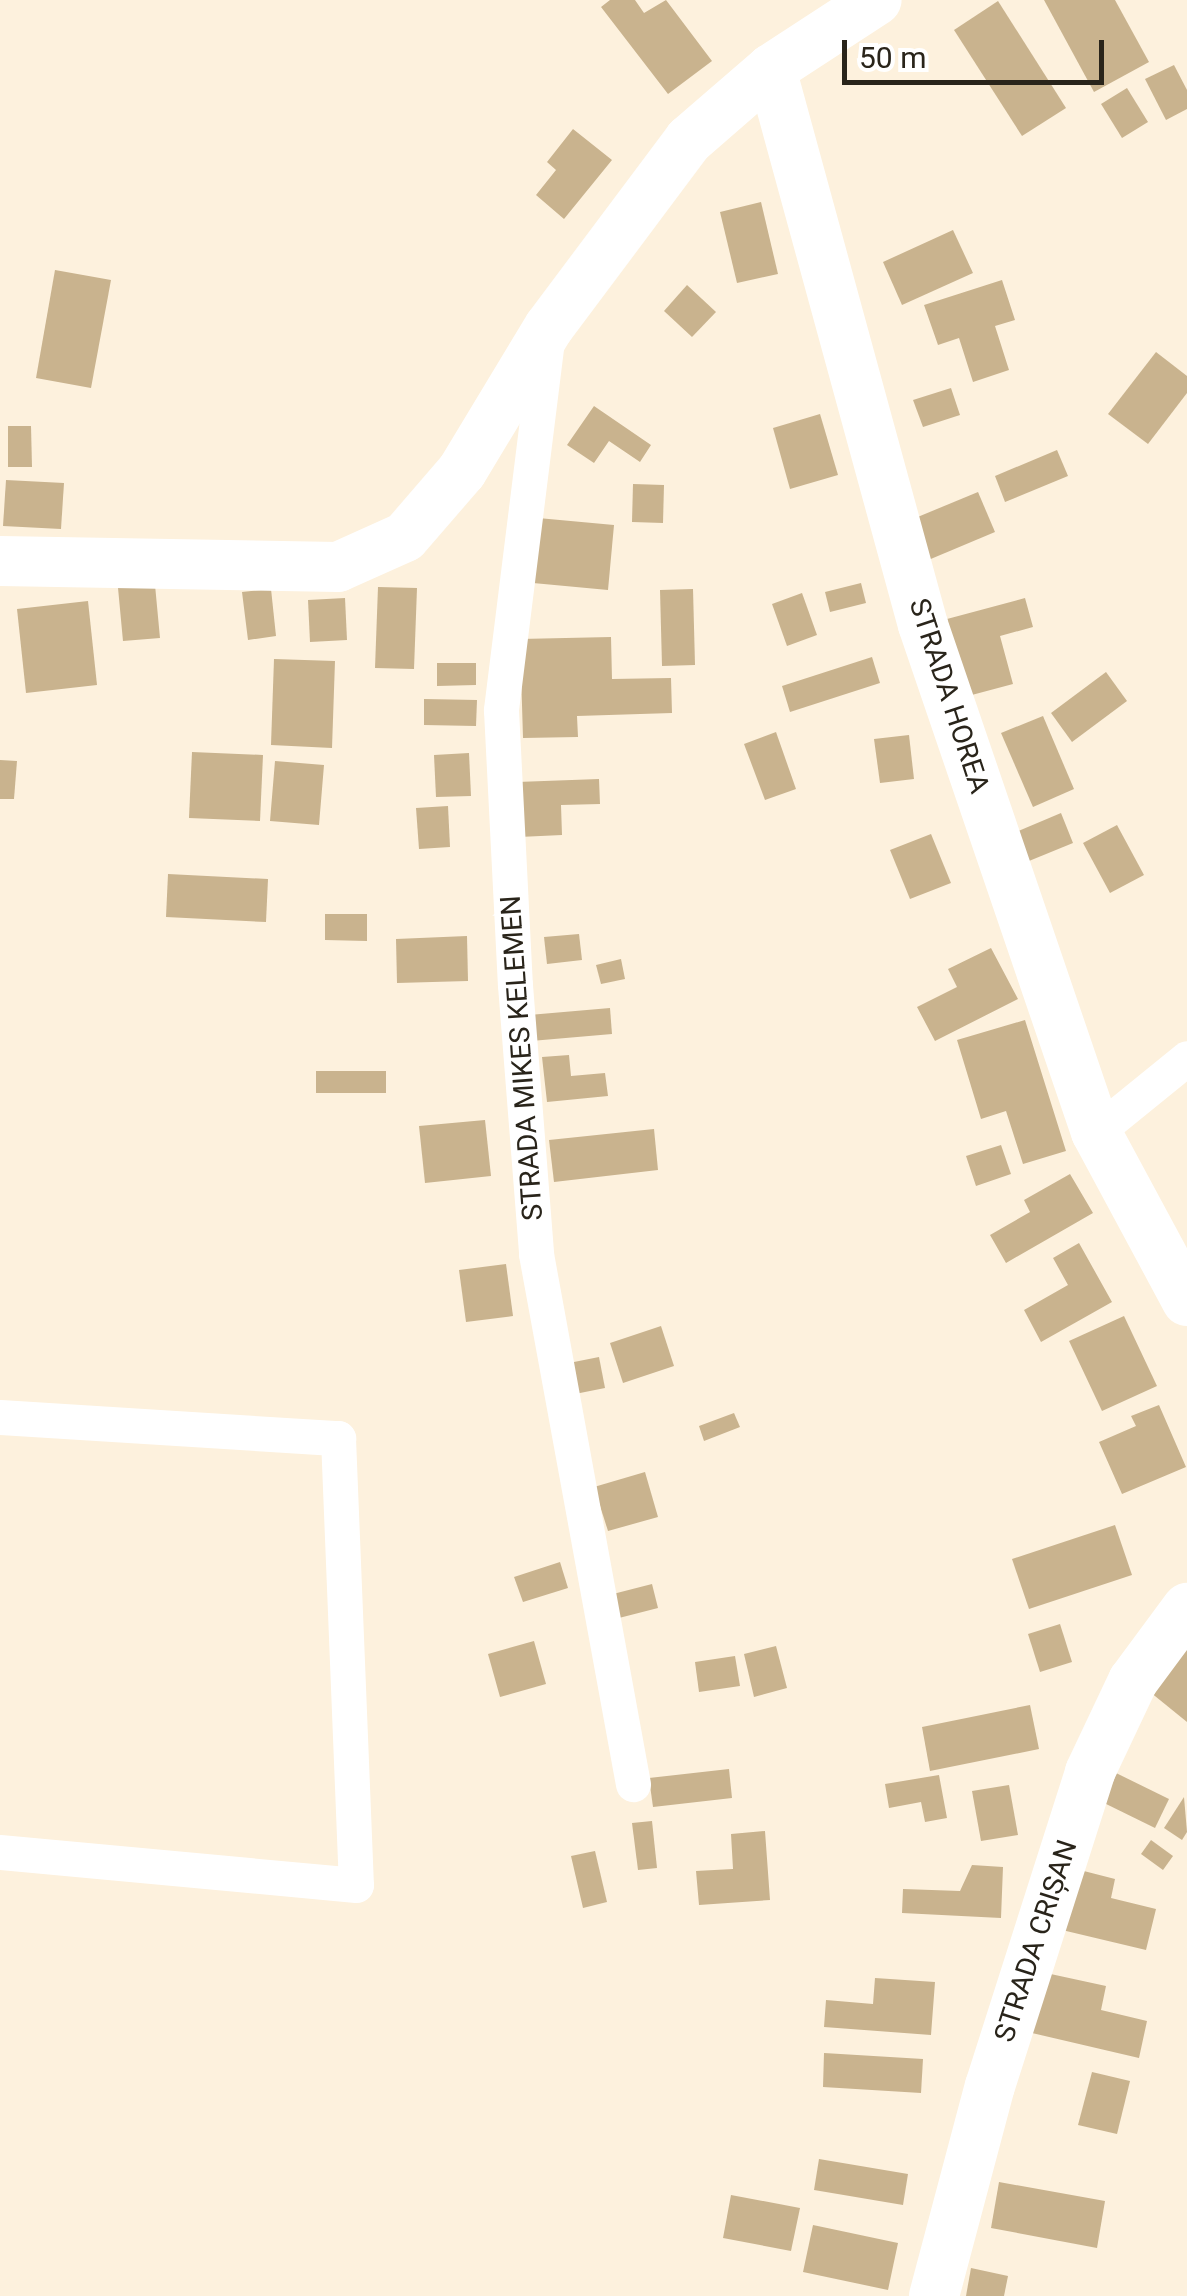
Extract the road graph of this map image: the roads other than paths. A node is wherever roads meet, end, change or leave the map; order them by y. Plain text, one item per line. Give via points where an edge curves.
1 (877, 0) edge
2 (772, 68) junction
3 (549, 327) junction
4 (0, 561) edge
5 (1187, 1058) edge
6 (1096, 1132) junction
7 (1187, 1301) edge
8 (0, 1416) edge
9 (1187, 1608) edge
10 (633, 1784) dead end
11 (0, 1852) edge
12 (934, 2296) edge

1 - 2 street
2 - 3 street via 689,140
2 - 6 street, STRADA HOREA via 923,625
3 - 4 street via 462,471 405,537 338,567
3 - 10 street, STRADA MIKES KELEMEN via 501,710 515,985 536,1254
5 - 6 street
6 - 7 street, STRADA HOREA
8 - 11 street via 338,1438 356,1885
9 - 12 street, STRADA CRIȘAN via 1133,1682 1090,1772 990,2086

